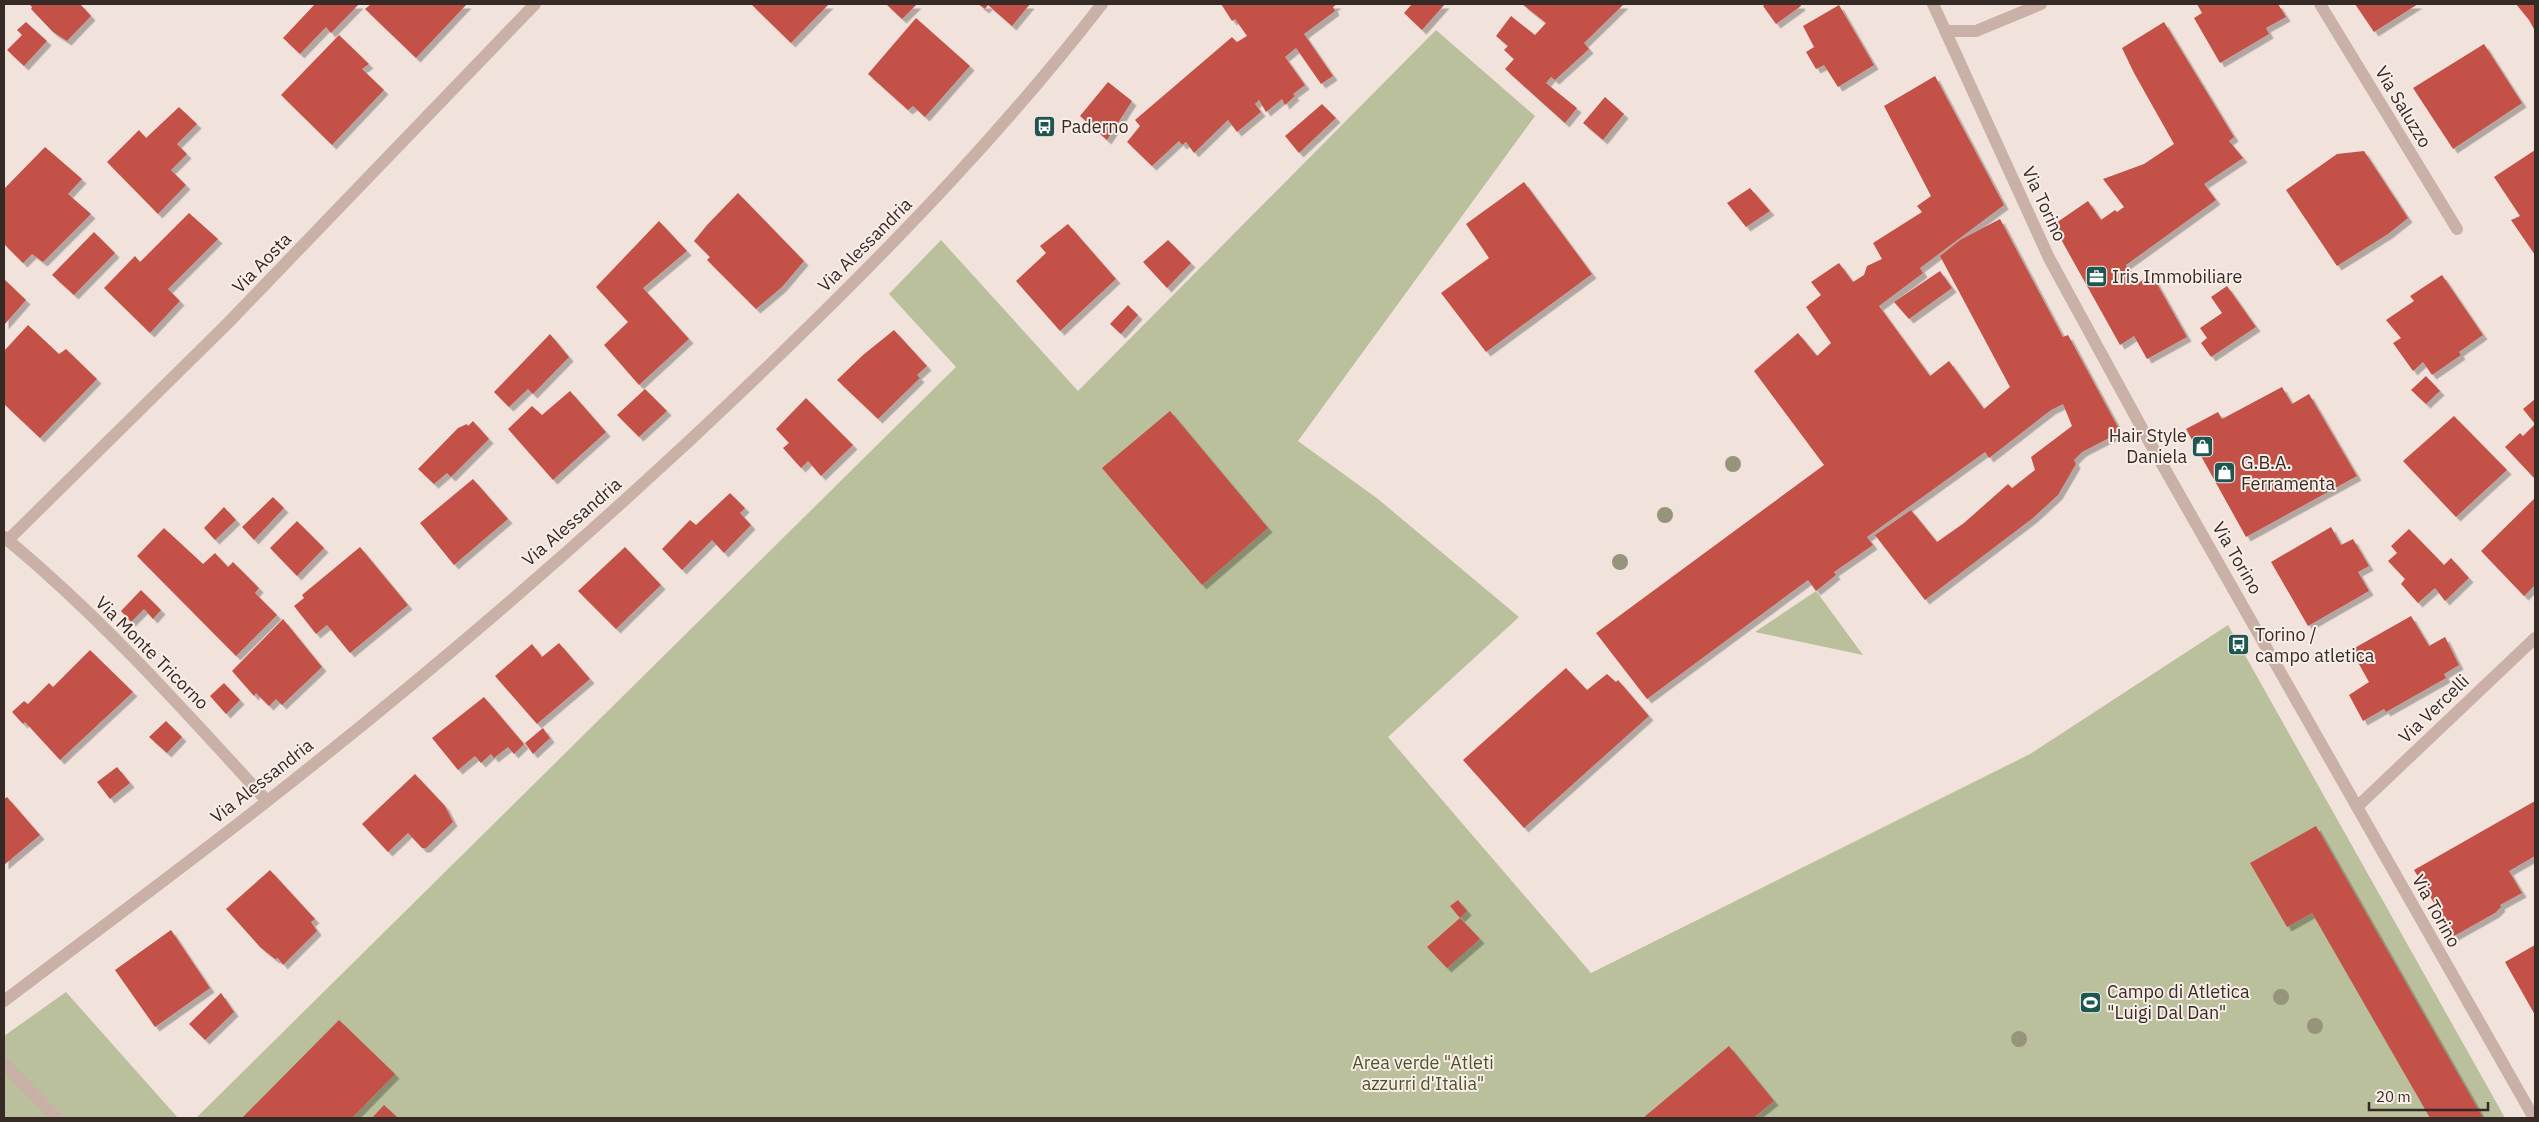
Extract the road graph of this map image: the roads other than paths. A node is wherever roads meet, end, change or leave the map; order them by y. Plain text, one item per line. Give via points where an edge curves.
1 (535, 4) edge
2 (1102, 4) edge
3 (1933, 4) edge
4 (2041, 4) edge
5 (2320, 4) edge
6 (1946, 31) junction
7 (2457, 229) dead end
8 (6, 539) edge
9 (2535, 638) edge
10 (267, 801) junction
11 (2358, 806) junction
12 (4, 1001) edge
13 (4, 1064) edge
14 (56, 1118) edge
15 (2534, 1118) edge

1 - 8 street, Via Aosta via 228,323
2 - 10 street, Via Alessandria via 1009,118 950,183 751,382 623,502 440,660
3 - 6 street, Via Torino
4 - 6 street via 1976,31
5 - 7 street, Via Saluzzo
6 - 11 street, Via Torino via 2049,258 2150,444
8 - 10 street, Via Monte Tricorno via 39,566 155,678
9 - 11 street, Via Vercelli
10 - 12 street, Via Alessandria
11 - 15 street, Via Torino
13 - 14 street

